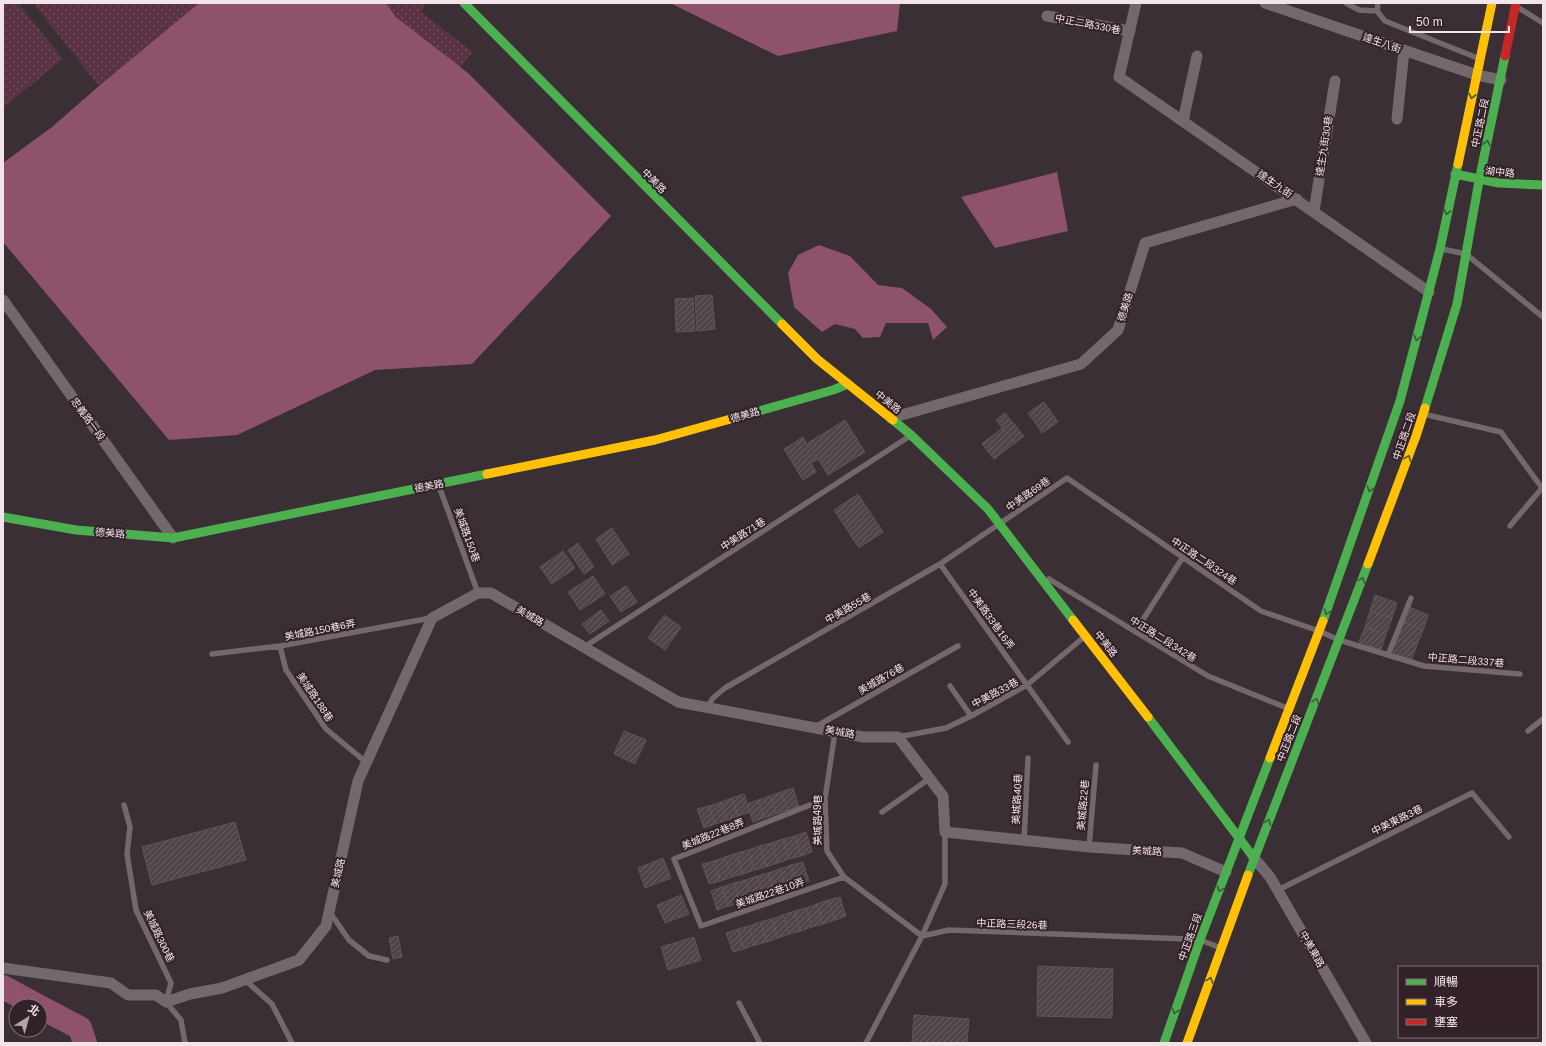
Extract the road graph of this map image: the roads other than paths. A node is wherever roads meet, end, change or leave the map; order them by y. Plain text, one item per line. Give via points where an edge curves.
1 (464, 3) edge
2 (1136, 3) edge
3 (1265, 3) edge
4 (1346, 3) edge
5 (1378, 3) edge
6 (1492, 3) edge
7 (1516, 4) edge
8 (1377, 11) junction
9 (1048, 16) dead end
10 (1543, 23) edge
11 (1130, 32) junction
12 (1404, 51) junction
13 (1197, 56) dead end
14 (1480, 59) junction
15 (1477, 75) junction
16 (1501, 80) junction
17 (1335, 81) dead end
18 (1397, 119) dead end
19 (1183, 121) junction
20 (1455, 174) junction
21 (1478, 181) junction
22 (1543, 185) edge
23 (1297, 199) junction
24 (1314, 211) junction
25 (1440, 249) junction
26 (1466, 254) junction
27 (1429, 292) junction
28 (3, 300) edge
29 (1543, 317) edge
30 (848, 384) junction
31 (1423, 414) junction
32 (891, 418) junction
33 (912, 435) junction
34 (1067, 478) joint
35 (438, 484) junction
36 (3, 517) edge
37 (1000, 525) junction
38 (1510, 526) dead end
39 (173, 538) junction
40 (1183, 557) junction
41 (940, 564) junction
42 (1035, 570) junction
43 (478, 593) junction
44 (1411, 598) dead end
45 (432, 618) junction
46 (1319, 631) junction
47 (1135, 632) junction
48 (1086, 635) junction
49 (1339, 640) junction
50 (280, 646) junction
51 (958, 646) dead end
52 (584, 647) junction
53 (212, 654) dead end
54 (1388, 655) junction
55 (1520, 674) dead end
56 (1027, 685) junction
57 (950, 686) dead end
58 (707, 708) junction
59 (1289, 709) junction
60 (971, 716) junction
61 (1543, 719) edge
62 (814, 728) junction
63 (1528, 731) dead end
64 (835, 732) junction
65 (898, 737) junction
66 (1068, 742) dead end
67 (1028, 758) dead end
68 (367, 763) junction
69 (1096, 765) dead end
70 (929, 778) junction
71 (825, 800) junction
72 (124, 805) dead end
73 (882, 812) dead end
74 (945, 832) junction
75 (1509, 837) dead end
76 (1239, 839) junction
77 (1024, 842) junction
78 (1089, 847) junction
79 (1254, 858) junction
80 (1226, 872) junction
81 (844, 877) junction
82 (1278, 890) junction
83 (329, 911) junction
84 (701, 926) joint
85 (922, 936) junction
86 (1200, 940) junction
87 (1221, 948) junction
88 (387, 960) dead end
89 (3, 968) edge
90 (245, 980) junction
91 (166, 1002) junction
92 (739, 1002) dead end
93 (185, 1043) edge
94 (292, 1043) edge
95 (760, 1043) edge
96 (866, 1043) edge
97 (1164, 1043) edge
98 (1187, 1043) edge
99 (1366, 1043) edge

1 - 30 main road, 中美路 via 662,205 818,359
2 - 11 street
3 - 12 street, 達生八街
4 - 8 lane via 1359,10
5 - 8 lane
6 - 14 main road, 中正路二段
7 - 10 lane
7 - 16 main road, 中正路二段
8 - 14 lane via 1384,21
9 - 11 street, 中正二路330巷
11 - 19 street, 達生九街 via 1120,77
12 - 15 street, 達生八街
12 - 18 street
13 - 19 street
14 - 15 main road, 中正路二段
15 - 16 street, 達生八街
15 -> 20 main road, 中正路二段
21 -> 16 main road, 中正路二段
17 - 24 street, 達生九街30巷
19 - 23 street, 達生九街
20 - 21 main road, 湖中路
20 -> 25 main road, 中正路二段
21 - 22 main road, 湖中路
21 - 26 main road, 中正路二段
23 - 24 street, 達生九街
23 - 32 street, 德美路 via 1145,243 1118,330 1081,364
24 - 27 street, 達生九街
25 - 26 lane
25 - 27 main road, 中正路二段
26 - 29 lane
26 - 31 main road, 中正路二段 via 1457,304
27 -> 46 main road, 中正路二段 via 1400,401
28 - 39 street, 忠義路一段
30 - 32 main road, 中美路
30 - 35 main road, 德美路 via 656,440
31 - 38 lane via 1501,432 1542,488
49 -> 31 main road, 中正路二段
32 - 33 main road, 中美路
33 - 37 main road, 中美路 via 988,509
33 - 52 lane, 中美路71巷
34 - 37 lane, 中美路69巷
34 - 40 lane, 中正路二段324巷
35 - 39 main road, 德美路
35 - 43 lane, 美城路150巷
36 - 39 main road, 德美路 via 76,530
37 - 41 lane, 中美路55巷
37 - 42 main road, 中美路
40 - 46 lane, 中正路二段324巷 via 1261,611
40 - 47 lane
41 - 56 lane, 中美路33巷16弄
41 - 58 lane, 中美路55巷 via 725,688 713,698
42 - 47 lane, 中正路二段342巷
42 - 48 main road, 中美路
43 - 45 street
43 - 52 street, 美城路 via 491,593
44 - 54 lane
45 - 50 lane, 美城路150巷6弄
45 - 68 street, 美城路
46 - 49 lane, 中正路二段324巷
46 - 59 main road, 中正路二段
47 - 59 lane, 中正路二段342巷 via 1208,676
48 - 56 lane, 中美路33巷
48 - 76 main road, 中美路
49 - 54 lane, 中正路二段337巷
79 -> 49 main road, 中正路二段
50 - 53 lane, 美城路150巷6弄
50 - 68 lane, 美城路188巷 via 286,670 326,729
51 - 62 lane, 美城路76巷
52 - 58 street, 美城路 via 678,702
54 - 55 lane, 中正路二段337巷 via 1424,666
56 - 60 lane, 中美路33巷
56 - 66 lane, 中美路33巷16弄
57 - 60 lane
58 - 62 street, 美城路
59 - 76 main road, 中正路二段
60 - 65 lane, 中美路33巷 via 946,728
61 - 63 lane
62 - 64 street, 美城路
64 - 65 street, 美城路 via 863,737
64 - 71 lane, 美城路49巷
65 - 70 street
67 - 77 lane, 美城路40巷
68 - 83 street, 美城路 via 358,782
69 - 78 lane, 美城路22巷
70 - 73 lane
70 - 74 street via 943,796
71 - 81 lane, 美城路49巷 via 826,851
71 - 84 lane, 美城路22巷8弄 via 674,859
72 - 91 lane, 美城路300巷 via 130,827 127,854 136,910 171,983
74 - 77 street, 美城路
74 - 85 lane via 945,884
75 - 82 lane, 中美東路3巷 via 1472,793
76 - 79 main road, 中美路
76 - 80 main road, 中正路三段
77 - 78 street, 美城路
78 - 80 street, 美城路 via 1182,852
79 - 82 street, 中美東路
79 - 87 main road
80 -> 86 main road, 中正路三段
81 - 84 lane, 美城路22巷10弄
81 - 85 lane, 美城路49巷
82 - 99 street, 中美東路
83 - 88 lane via 349,940 369,956
83 - 90 street, 美城路 via 326,926 299,960
85 - 86 lane, 中正路三段26巷 via 949,930
85 - 96 lane
86 - 87 lane, 中正路三段26巷
86 -> 97 main road, 中正路三段
98 -> 87 main road
89 - 91 street via 111,983 128,995 156,995
90 - 91 street, 美城路
90 - 94 lane via 272,1004
91 - 93 lane via 181,1020
92 - 95 lane

